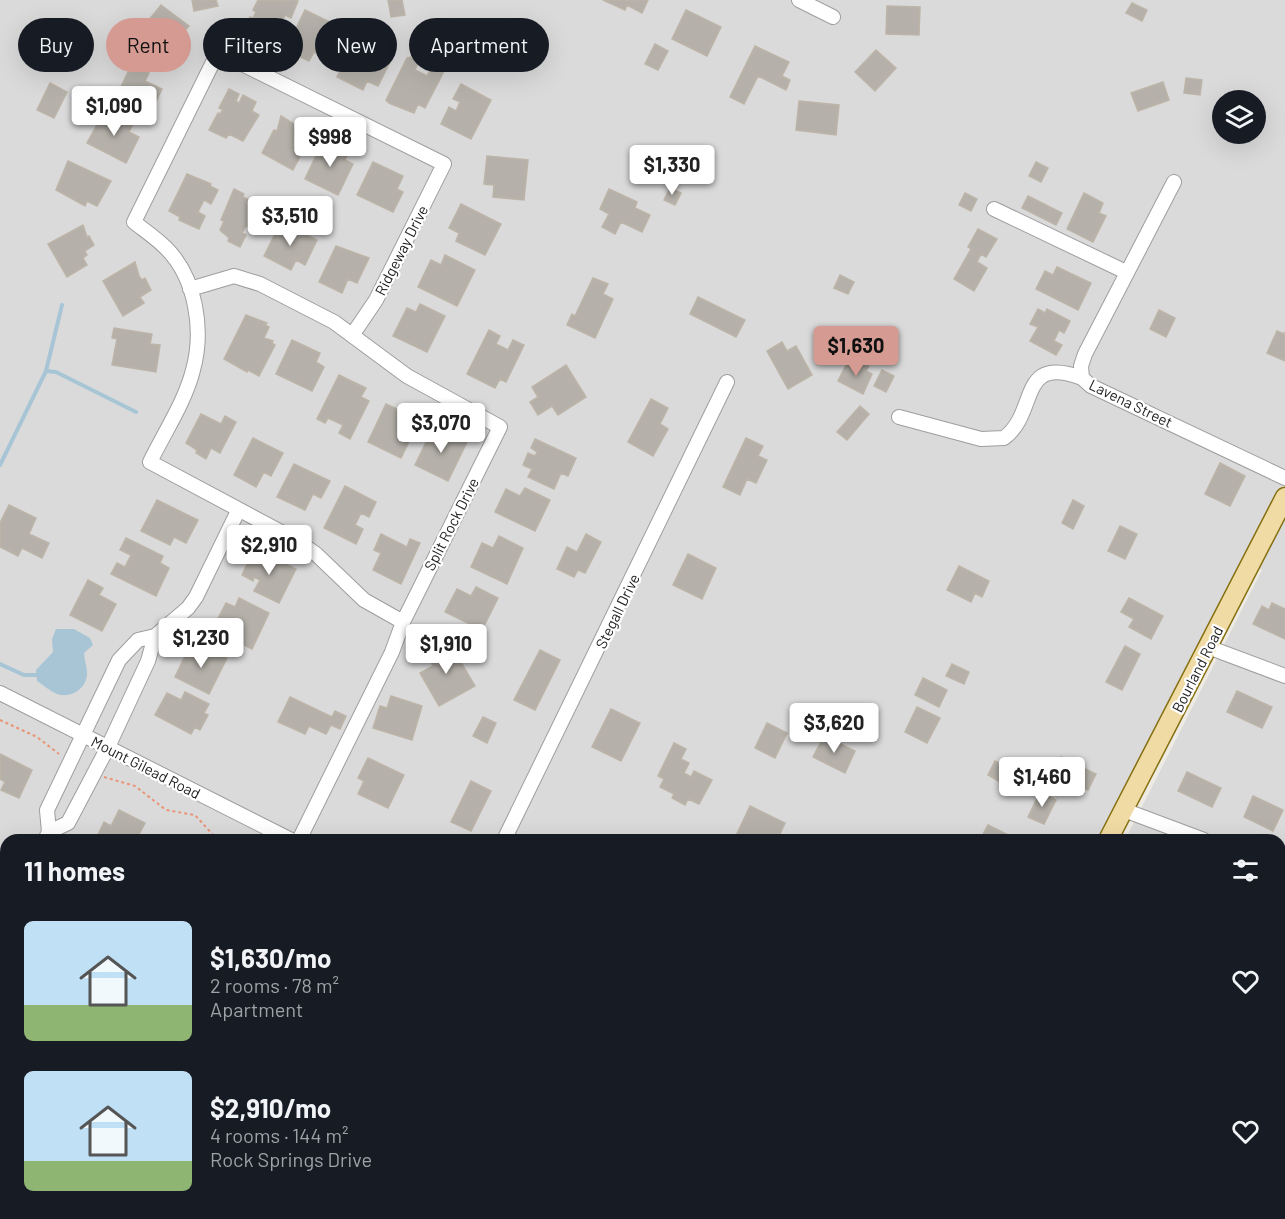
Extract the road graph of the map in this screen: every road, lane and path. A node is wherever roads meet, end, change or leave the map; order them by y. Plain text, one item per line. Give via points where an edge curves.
1 (799, 0) edge
2 (833, 17) dead end
3 (1174, 182) dead end
4 (994, 209) dead end
5 (1126, 272) junction
6 (190, 289) junction
7 (353, 334) junction
8 (1082, 378) junction
9 (727, 382) dead end
10 (899, 417) dead end
11 (1285, 478) edge
12 (1285, 497) edge
13 (238, 511) junction
14 (402, 622) junction
15 (155, 636) junction
16 (1208, 647) junction
17 (115, 668) junction
18 (1285, 676) edge
19 (139, 680) junction
20 (0, 693) edge
21 (0, 720) edge
22 (85, 736) junction
23 (108, 747) junction
24 (72, 761) junction
25 (95, 772) junction
26 (1124, 810) junction
27 (47, 834) edge
28 (50, 834) edge
29 (212, 834) edge
30 (279, 834) edge
31 (302, 834) edge
32 (507, 834) edge
33 (1111, 834) edge
34 (1188, 834) edge

1 - 2 street
3 - 5 street, Lavena Street
4 - 5 street
5 - 8 street, Lavena Street via 1085,354
6 - 7 street via 216,279 243,277
6 - 7 street, Ridgeway Drive via 167,249 134,222 218,52 444,165 376,300
6 - 13 street via 197,323 193,370 150,462
7 - 14 street, Split Rock Drive via 407,376 500,427
8 - 10 street via 1064,371 1045,374 1028,397 1012,432 993,441
8 - 11 street, Lavena Street via 1091,386
9 - 32 street, Stegall Drive
12 - 16 main road, Bourland Road
13 - 14 street via 307,547 364,600
13 - 15 street via 196,597
14 - 31 street, Split Rock Drive via 392,652
15 - 17 street via 138,640
15 - 19 street
16 - 18 street
16 - 26 main road, Bourland Road
17 - 19 street
17 - 22 street
19 - 23 street
20 - 22 street, Mount Gilead Road
21 - 24 path via 37,737
22 - 23 street, Mount Gilead Road
22 - 24 street
23 - 25 street
23 - 30 street, Mount Gilead Road
24 - 27 street via 47,810
25 - 28 street via 68,823
25 - 29 path via 135,786 166,810 195,815
26 - 33 main road, Bourland Road
26 - 34 street

